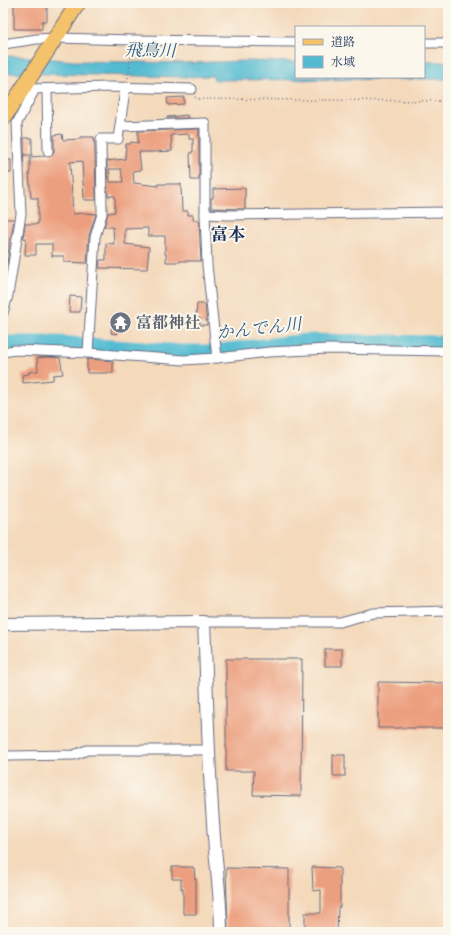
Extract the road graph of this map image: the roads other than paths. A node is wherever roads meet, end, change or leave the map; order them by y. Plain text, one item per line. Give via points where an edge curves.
1 (78, 3) edge
2 (56, 38) junction
3 (295, 42) edge
4 (425, 43) edge
5 (448, 43) edge
6 (3, 44) edge
7 (127, 87) junction
8 (27, 89) junction
9 (47, 89) junction
10 (192, 92) road end
11 (3, 119) edge
12 (120, 126) junction
13 (48, 151) dead end
14 (448, 212) edge
15 (205, 214) junction
16 (3, 313) edge
17 (448, 351) edge
18 (3, 352) edge
19 (88, 353) junction
20 (217, 358) junction
21 (448, 611) edge
22 (204, 622) junction
23 (3, 624) edge
24 (209, 750) junction
25 (3, 755) edge
26 (221, 932) edge

1 - 2 main road
2 - 3 street
2 - 6 street
2 - 8 main road
4 - 5 street
7 - 9 street
7 - 10 street
7 - 12 street
8 - 9 street
8 - 11 main road
8 - 16 street via 17,123 20,214
9 - 13 street
12 - 15 street via 205,123
12 - 19 street via 118,139 101,139 102,214 95,237
14 - 15 street
15 - 20 street via 207,265
17 - 20 street via 328,349
18 - 19 street via 15,350
19 - 20 street via 184,360
21 - 22 street via 373,613 340,622
22 - 23 street
22 - 24 street
24 - 25 street via 87,750 74,755
24 - 26 street

